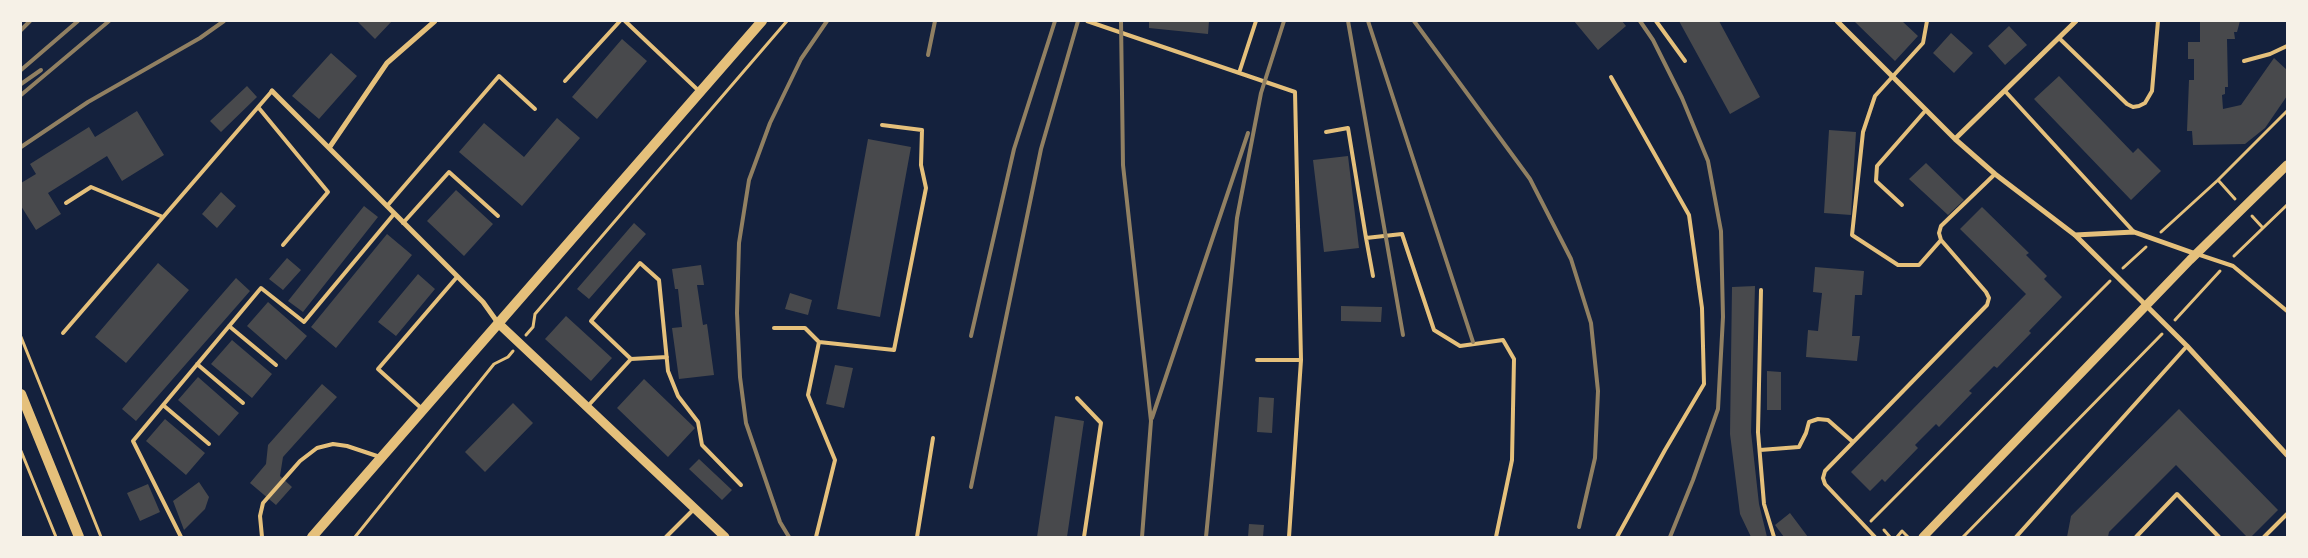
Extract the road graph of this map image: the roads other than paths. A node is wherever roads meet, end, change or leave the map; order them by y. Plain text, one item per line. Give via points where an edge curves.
1 (435, 21) edge
2 (620, 21) edge
3 (625, 21) edge
4 (762, 21) edge
5 (1087, 21) edge
6 (1256, 21) edge
7 (1656, 21) edge
8 (1837, 21) edge
9 (1927, 21) edge
10 (2076, 21) edge
11 (2158, 21) edge
12 (2059, 38) junction
13 (2287, 46) edge
14 (1685, 61) dead end
15 (2244, 61) dead end
16 (1239, 73) junction
17 (1611, 77) dead end
18 (1893, 77) junction
19 (565, 81) dead end
20 (272, 91) joint
21 (2005, 91) junction
22 (700, 92) junction
23 (258, 107) junction
24 (535, 109) dead end
25 (1926, 110) junction
26 (882, 125) dead end
27 (1326, 132) dead end
28 (1955, 139) junction
29 (329, 148) junction
30 (2287, 165) edge
31 (1994, 174) junction
32 (66, 203) dead end
33 (1902, 205) dead end
34 (387, 206) junction
35 (394, 214) junction
36 (498, 216) dead end
37 (163, 217) junction
38 (403, 223) junction
39 (2134, 232) junction
40 (2075, 235) junction
41 (1366, 238) junction
42 (1941, 240) junction
43 (283, 245) dead end
44 (2197, 254) junction
45 (1373, 276) dead end
46 (457, 277) junction
47 (1761, 290) dead end
48 (2146, 307) junction
49 (2287, 311) edge
50 (498, 323) junction
51 (229, 326) junction
52 (774, 328) dead end
53 (64, 333) dead end
54 (819, 342) junction
55 (2188, 346) junction
56 (667, 357) junction
57 (632, 359) junction
58 (1257, 360) dead end
59 (1301, 360) junction
60 (197, 364) junction
61 (276, 365) dead end
62 (21, 394) edge
63 (1077, 398) dead end
64 (243, 404) dead end
65 (163, 405) junction
66 (587, 408) junction
67 (422, 409) junction
68 (933, 438) dead end
69 (1853, 442) junction
70 (210, 444) dead end
71 (1760, 450) junction
72 (2287, 454) edge
73 (380, 456) junction
74 (741, 485) dead end
75 (694, 508) junction
76 (2287, 514) edge
77 (79, 537) edge
78 (180, 537) edge
79 (262, 537) edge
80 (312, 537) edge
81 (666, 537) edge
82 (725, 537) edge
83 (816, 537) edge
84 (917, 537) edge
85 (1084, 537) edge
86 (1288, 537) edge
87 (1496, 537) edge
88 (1617, 537) edge
89 (1774, 537) edge
90 (1875, 537) edge
91 (1922, 537) edge
92 (2016, 537) edge
93 (2136, 537) edge
94 (2219, 537) edge
95 (2264, 537) edge

1 - 29 street via 387,63
2 - 19 lane
3 - 22 lane
4 - 22 main road
5 - 16 lane
6 - 16 lane
7 - 14 lane
8 - 18 street
9 - 18 lane via 1923,43
10 - 12 street
11 - 12 lane via 2152,91 2145,103 2139,106 2127,104
12 - 21 street
13 - 15 lane
16 - 59 lane via 1294,92
17 - 88 lane via 1689,215 1702,308 1704,375 1704,384
18 - 25 street
18 - 42 lane via 1875,96 1862,132 1852,235 1898,265 1919,265
20 - 23 lane
20 - 29 street
21 - 28 street
21 - 39 lane
22 - 50 main road
23 - 37 lane
23 - 43 lane via 328,192
24 - 34 lane via 499,76
25 - 28 street
25 - 33 lane via 1877,166 1876,181
26 - 54 lane via 922,130 921,165 926,188 894,350
27 - 41 lane via 1348,128
28 - 31 street
29 - 34 street
30 - 44 street
31 - 40 street
31 - 42 lane via 1941,226
32 - 37 lane via 91,187
34 - 35 street
35 - 38 street
35 - 51 lane via 304,322 261,288
36 - 38 lane via 449,172
37 - 53 lane
38 - 46 street
39 - 40 street
39 - 44 street
40 - 48 street
41 - 45 lane
41 - 87 lane via 1402,234 1434,330 1460,346 1504,340 1514,359 1512,460
42 - 69 lane via 1986,292 1989,298 1987,305
44 - 48 street
44 - 49 lane via 2227,263
46 - 50 street via 483,302
46 - 67 lane via 378,369
47 - 71 lane
48 - 55 street
48 - 91 street
50 - 66 street
50 - 67 main road
51 - 60 lane
51 - 61 lane
52 - 54 lane via 805,328
54 - 83 lane via 808,395 835,460
55 - 72 street
55 - 92 lane
56 - 57 lane
56 - 57 lane via 659,280 640,263 591,321
56 - 74 lane via 668,371 678,396 698,422 702,445
57 - 66 lane
58 - 59 lane
59 - 86 lane
60 - 64 lane
60 - 65 lane
62 - 77 main road
63 - 85 lane via 1101,423
65 - 70 lane
65 - 78 lane via 133,441
66 - 75 street
67 - 73 main road
68 - 84 lane
69 - 71 lane via 1828,420 1818,419 1809,422 1799,447
69 - 90 lane via 1825,471 1823,478
71 - 89 lane via 1764,504
73 - 79 lane via 333,444 317,448 300,461 263,503 260,516
73 - 80 main road
75 - 81 lane
75 - 82 street
76 - 95 lane
93 - 94 lane via 2177,494

